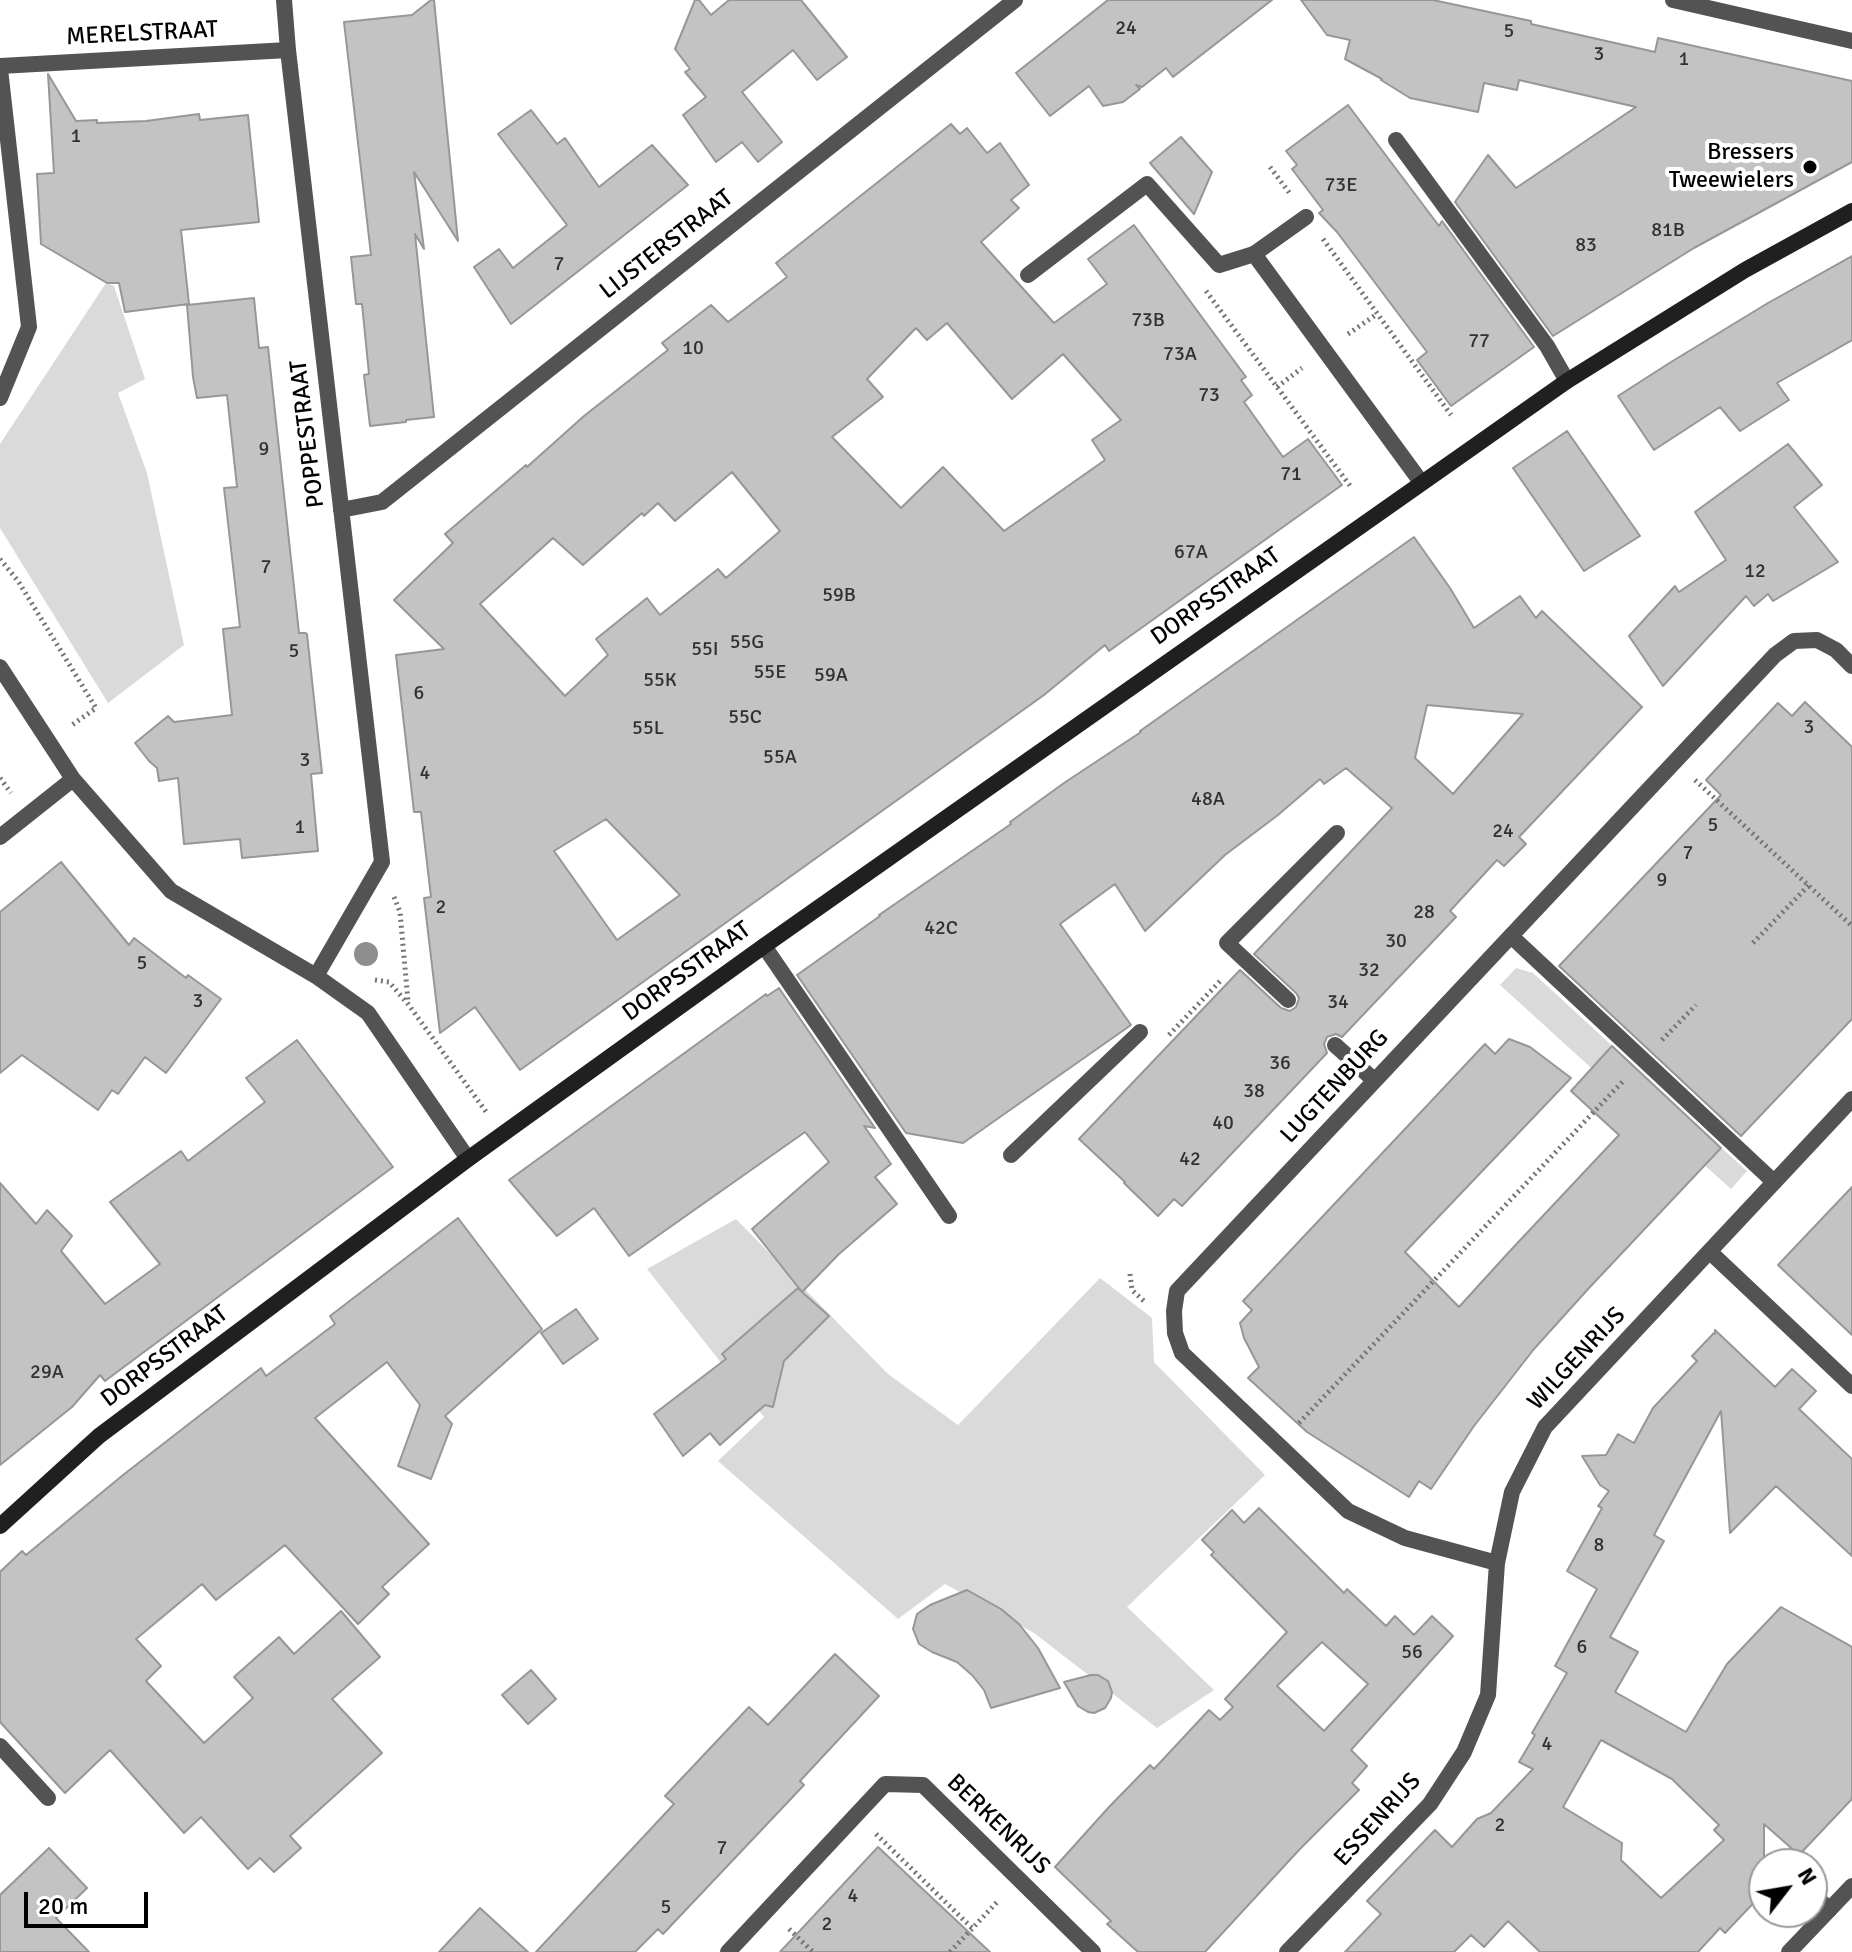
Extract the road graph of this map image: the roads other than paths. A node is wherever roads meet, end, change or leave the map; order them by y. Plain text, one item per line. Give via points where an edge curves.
1 (284, 0) edge
2 (1015, 0) edge
3 (1673, 0) edge
4 (1852, 41) edge
5 (288, 50) junction
6 (0, 67) edge
7 (1396, 140) dead end
8 (1852, 211) edge
9 (1306, 217) road end
10 (1254, 254) junction
11 (1028, 275) dead end
12 (1567, 381) junction
13 (0, 398) edge
14 (1421, 482) junction
15 (341, 510) junction
16 (1852, 666) edge
17 (0, 667) edge
18 (73, 779) junction
19 (1337, 833) dead end
20 (0, 837) edge
21 (1511, 936) junction
22 (764, 946) junction
23 (316, 976) junction
24 (1288, 1000) dead end
25 (1140, 1032) dead end
26 (1335, 1045) dead end
27 (1374, 1080) junction
28 (1852, 1099) edge
29 (1011, 1155) dead end
30 (468, 1159) junction
31 (1774, 1182) junction
32 (949, 1216) dead end
33 (1710, 1252) junction
34 (1852, 1386) edge
35 (0, 1526) edge
36 (1497, 1563) junction
37 (0, 1746) edge
38 (48, 1798) dead end
39 (1852, 1886) edge
40 (1829, 1910) joint
41 (728, 1952) edge
42 (1093, 1952) edge
43 (1287, 1952) edge
44 (1789, 1952) edge

1 - 5 street, POPPESTRAAT
2 - 15 street, LIJSTERSTRAAT via 382,502
3 - 4 street
5 - 6 street, MERELSTRAAT
5 - 15 street, POPPESTRAAT
6 - 13 street via 29,327
7 - 12 street
8 - 12 street, DORPSSTRAAT via 1745,270
9 - 10 street
10 - 11 street via 1219,265 1147,184
10 - 14 street
12 - 14 street, DORPSSTRAAT
14 - 22 street, DORPSSTRAAT
15 - 23 street, POPPESTRAAT via 382,862
16 - 21 street, LUGTENBURG via 1817,640 1794,641 1775,655
17 - 18 street
18 - 20 street
18 - 23 street via 171,891
19 - 24 street via 1227,943
21 - 27 street, LUGTENBURG
21 - 31 street
22 - 30 street, DORPSSTRAAT
22 - 32 street
23 - 30 street via 368,1013
25 - 29 street
26 - 27 street
27 - 36 street, LUGTENBURG via 1177,1291 1175,1333 1182,1353 1348,1511 1405,1538
28 - 31 street, WILGENRIJS
30 - 35 street, DORPSSTRAAT via 99,1436
31 - 33 street, WILGENRIJS
33 - 34 street
33 - 36 street, WILGENRIJS via 1545,1427 1512,1492
36 - 43 street, ESSENRIJS via 1488,1695 1464,1752 1430,1804
37 - 38 street
39 - 40 street
40 - 44 street
41 - 42 street, BERKENRIJS via 885,1784 923,1785

